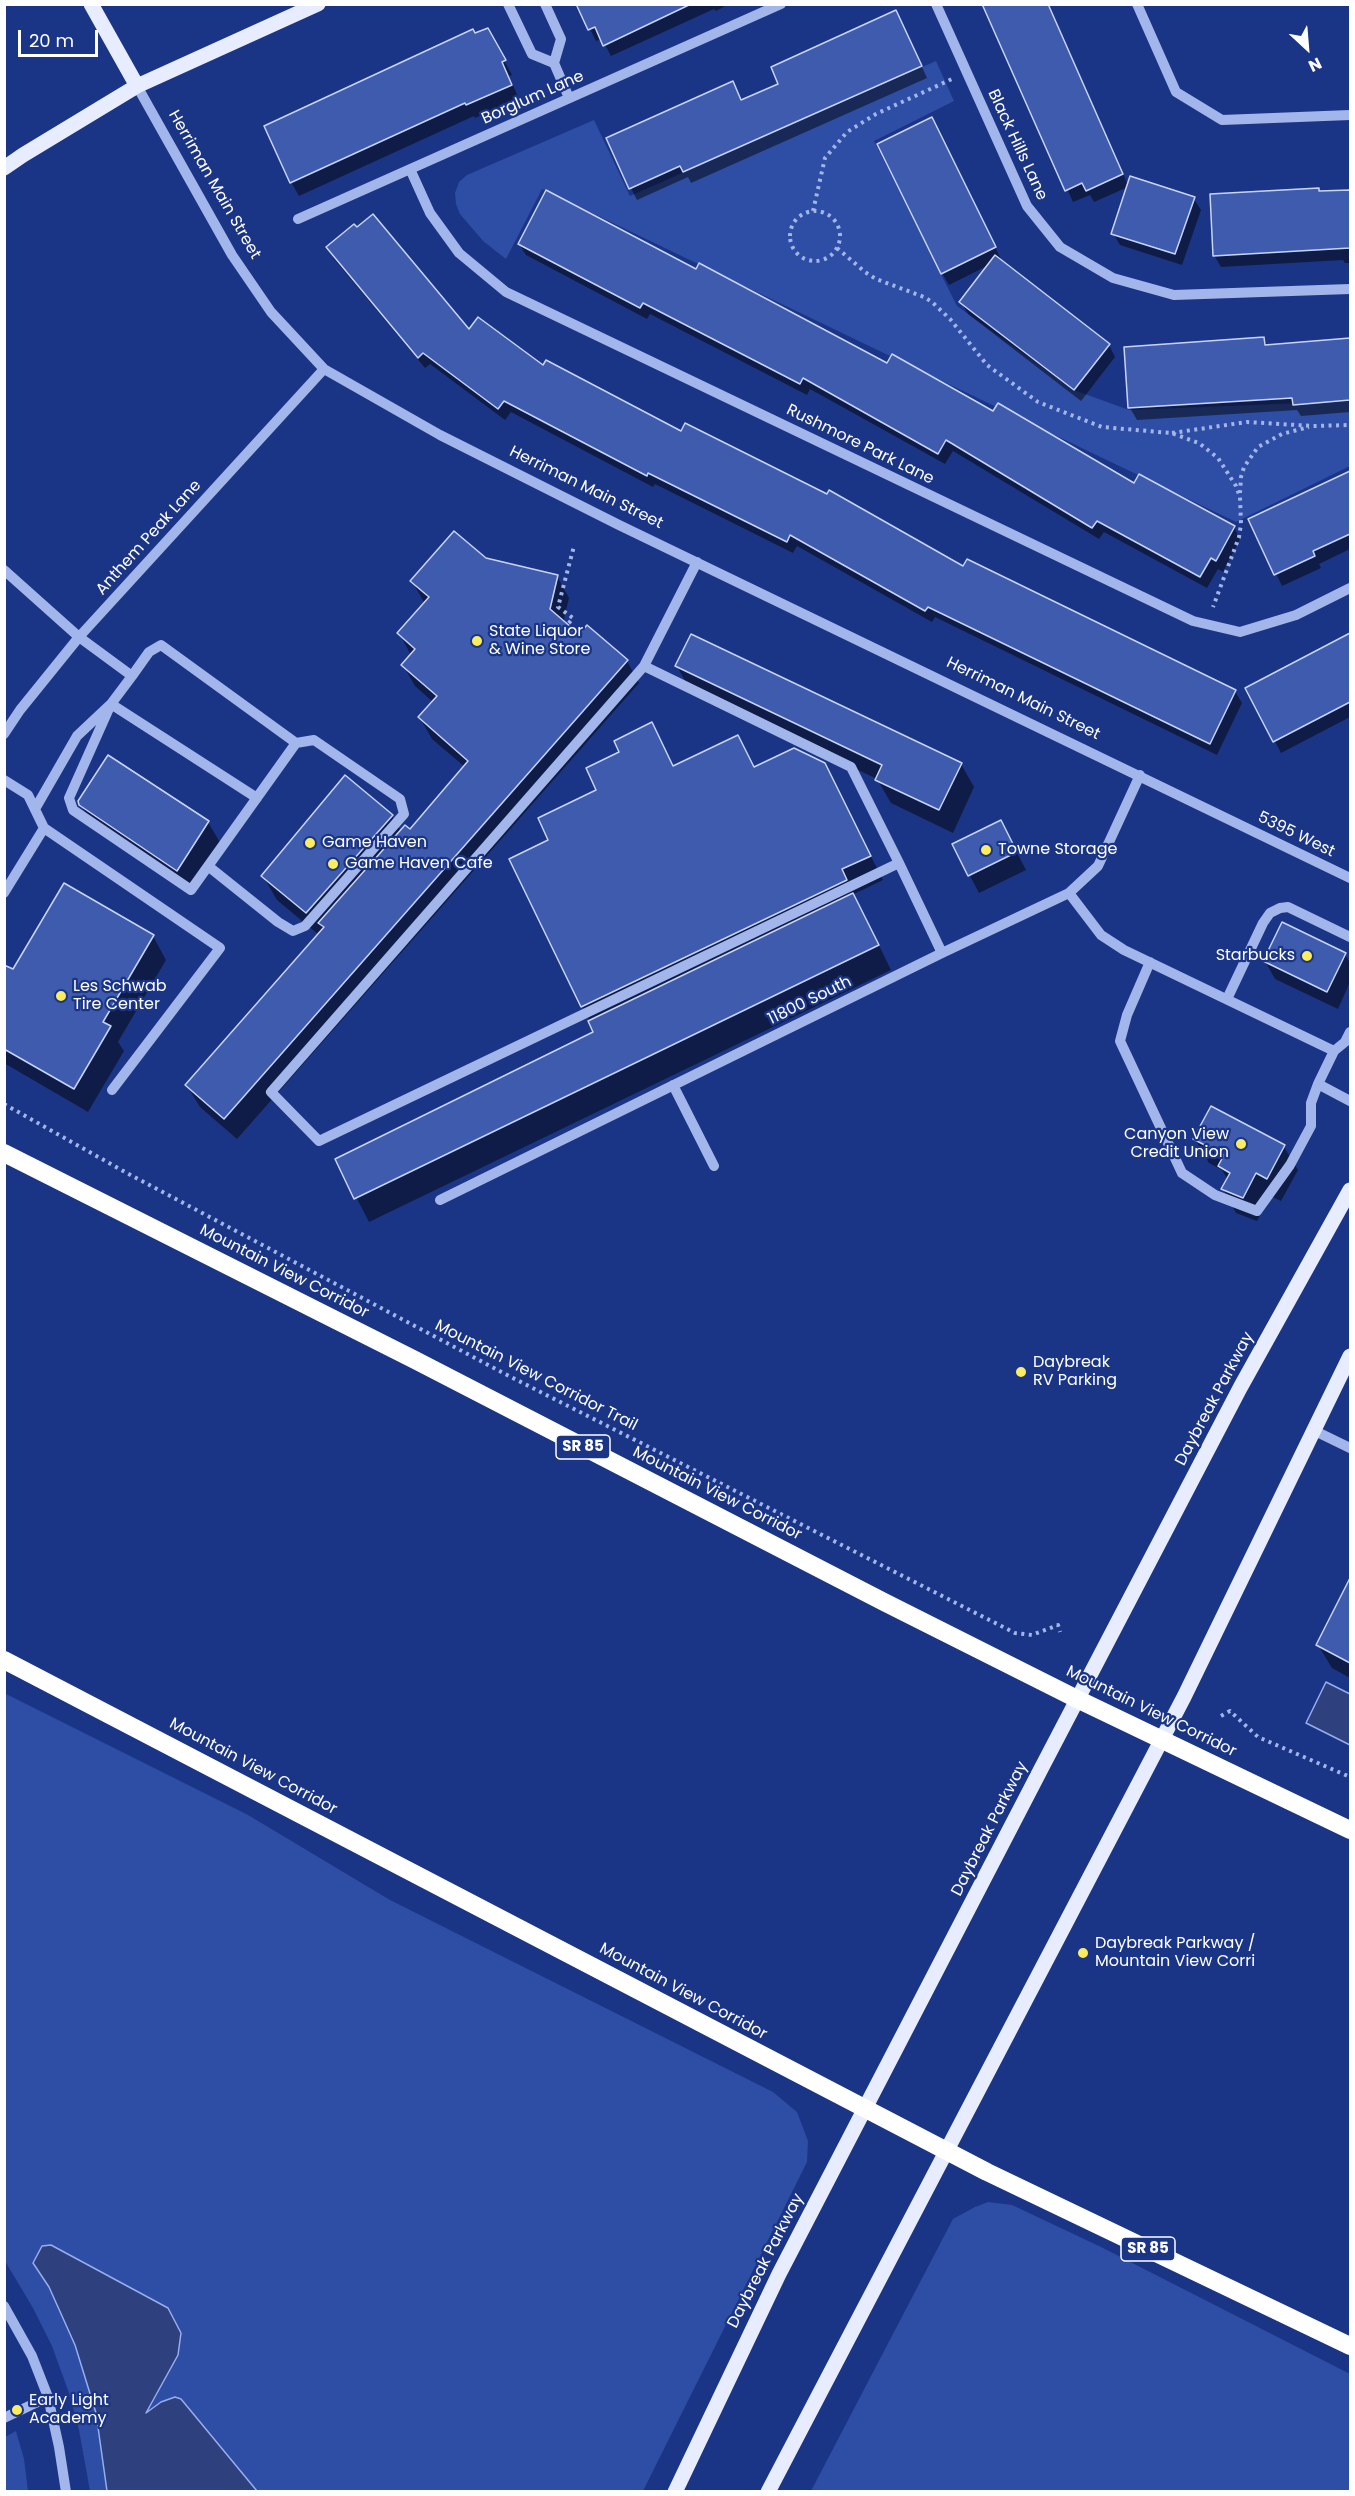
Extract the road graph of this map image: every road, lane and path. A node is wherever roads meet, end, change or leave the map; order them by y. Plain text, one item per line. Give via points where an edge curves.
1 (91, 4) edge
2 (318, 4) edge
3 (508, 4) edge
4 (544, 4) edge
5 (781, 4) edge
6 (936, 4) edge
7 (1137, 4) edge
8 (554, 63) junction
9 (966, 72) junction
10 (136, 86) junction
11 (569, 98) junction
12 (1350, 115) edge
13 (4, 168) edge
14 (410, 169) junction
15 (813, 211) junction
16 (298, 219) dead end
17 (837, 249) junction
18 (1350, 289) edge
19 (324, 369) junction
20 (1350, 425) edge
21 (1313, 426) junction
22 (1171, 434) junction
23 (1240, 497) junction
24 (574, 546) dead end
25 (697, 562) junction
26 (4, 570) edge
27 (1350, 588) edge
28 (1207, 624) junction
29 (564, 628) dead end
30 (80, 637) junction
31 (644, 666) junction
32 (132, 676) junction
33 (111, 704) junction
34 (4, 734) edge
35 (296, 743) junction
36 (1140, 775) junction
37 (4, 780) edge
38 (257, 798) junction
39 (34, 809) junction
40 (1228, 818) joint
41 (44, 828) junction
42 (898, 863) junction
43 (208, 866) junction
44 (1350, 878) edge
45 (4, 893) edge
46 (1069, 893) junction
47 (1350, 937) edge
48 (942, 953) junction
49 (1150, 962) junction
50 (1227, 999) junction
51 (1350, 1032) edge
52 (1334, 1051) junction
53 (1318, 1084) junction
54 (673, 1085) junction
55 (112, 1090) dead end
56 (1350, 1101) edge
57 (4, 1104) edge
58 (4, 1153) edge
59 (714, 1166) dead end
60 (1350, 1190) edge
61 (440, 1200) dead end
62 (1350, 1356) edge
63 (1315, 1431) junction
64 (1350, 1448) edge
65 (1060, 1632) dead end
66 (4, 1660) edge
67 (1077, 1699) junction
68 (1221, 1716) dead end
69 (1162, 1740) junction
70 (1350, 1777) edge
71 (1350, 1830) edge
72 (865, 2108) junction
73 (946, 2149) junction
74 (4, 2306) edge
75 (1350, 2346) edge
76 (48, 2397) junction
77 (4, 2418) edge
78 (66, 2492) edge
79 (675, 2492) edge
80 (768, 2492) edge

1 - 10 main road, Herriman Main Street
2 - 10 main road
3 - 8 street via 532,54
4 - 8 street via 561,39
5 - 11 street, Borglum Lane
6 - 9 street, Black Hills Lane
7 - 12 street via 1176,92 1222,120
8 - 11 street
9 - 15 path via 876,114 847,132 825,158
9 - 18 street, Black Hills Lane via 1027,206 1060,247 1113,278 1174,295
10 - 13 main road
10 - 19 street, Herriman Main Street via 232,255 271,312
11 - 14 street, Borglum Lane
14 - 16 street, Borglum Lane
14 - 28 street, Rushmore Park Lane via 430,213 459,253 506,292 1193,621
15 - 17 path via 830,215 836,221 841,238
15 - 17 path via 798,217 790,231 796,254 818,262
17 - 22 path via 876,279 932,302 987,365 1038,402 1102,427
19 - 25 street, Herriman Main Street via 440,435
19 - 30 street, Anthem Peak Lane
20 - 21 path
21 - 22 path via 1247,422
21 - 23 path via 1282,434 1258,447 1241,477
22 - 23 path via 1199,444 1218,458
23 - 28 path via 1239,537
24 - 29 path via 558,607 573,618
25 - 31 street
25 - 36 street, Herriman Main Street
26 - 30 street
27 - 28 street, Rushmore Park Lane via 1296,615 1240,632
30 - 32 street
30 - 34 street, Anthem Peak Lane
31 - 42 street via 851,766
31 - 42 street via 271,1092 319,1141
32 - 33 street
32 - 35 street via 149,652 161,645
33 - 38 street
33 - 39 street via 77,736
33 - 43 street via 69,798 73,810 191,890
35 - 38 street
35 - 43 street via 314,740 400,799 404,814 305,926 293,931
36 - 40 street, Herriman Main Street
36 - 46 street, 11800 South via 1098,866
37 - 39 street via 28,795
38 - 43 street
39 - 41 street
40 - 44 street, 5395 West
41 - 45 street
41 - 55 street via 220,948
42 - 48 street
46 - 48 street, 11800 South
46 - 49 street via 1101,935
47 - 50 street via 1288,908 1280,908 1263,923
48 - 54 street, 11800 South
49 - 50 street
49 - 53 street via 1120,1041 1182,1173 1215,1195 1257,1211 1290,1165 1311,1126 1311,1103
50 - 52 street
51 - 52 street via 1346,1042
52 - 53 street
53 - 56 street
54 - 59 street
54 - 61 street, 11800 South
57 - 65 path, Mountain View Corridor Trail via 509,1376 1015,1633 1032,1635 1058,1625
58 - 67 highway, Mountain View Corridor / SR 85
60 - 67 main road, Daybreak Parkway via 1240,1388
62 - 63 main road
63 - 64 street
63 - 69 main road
66 - 72 highway, Mountain View Corridor / SR 85
67 - 69 highway, Mountain View Corridor / SR 85
67 - 72 main road, Daybreak Parkway
68 - 70 path via 1230,1711 1258,1737
69 - 71 highway, Mountain View Corridor / SR 85
69 - 73 main road
72 - 73 highway, Mountain View Corridor / SR 85
72 - 79 main road, Daybreak Parkway via 746,2339
73 - 75 highway, Mountain View Corridor / SR 85
73 - 80 main road
74 - 76 street via 32,2356
76 - 77 street
76 - 78 street

